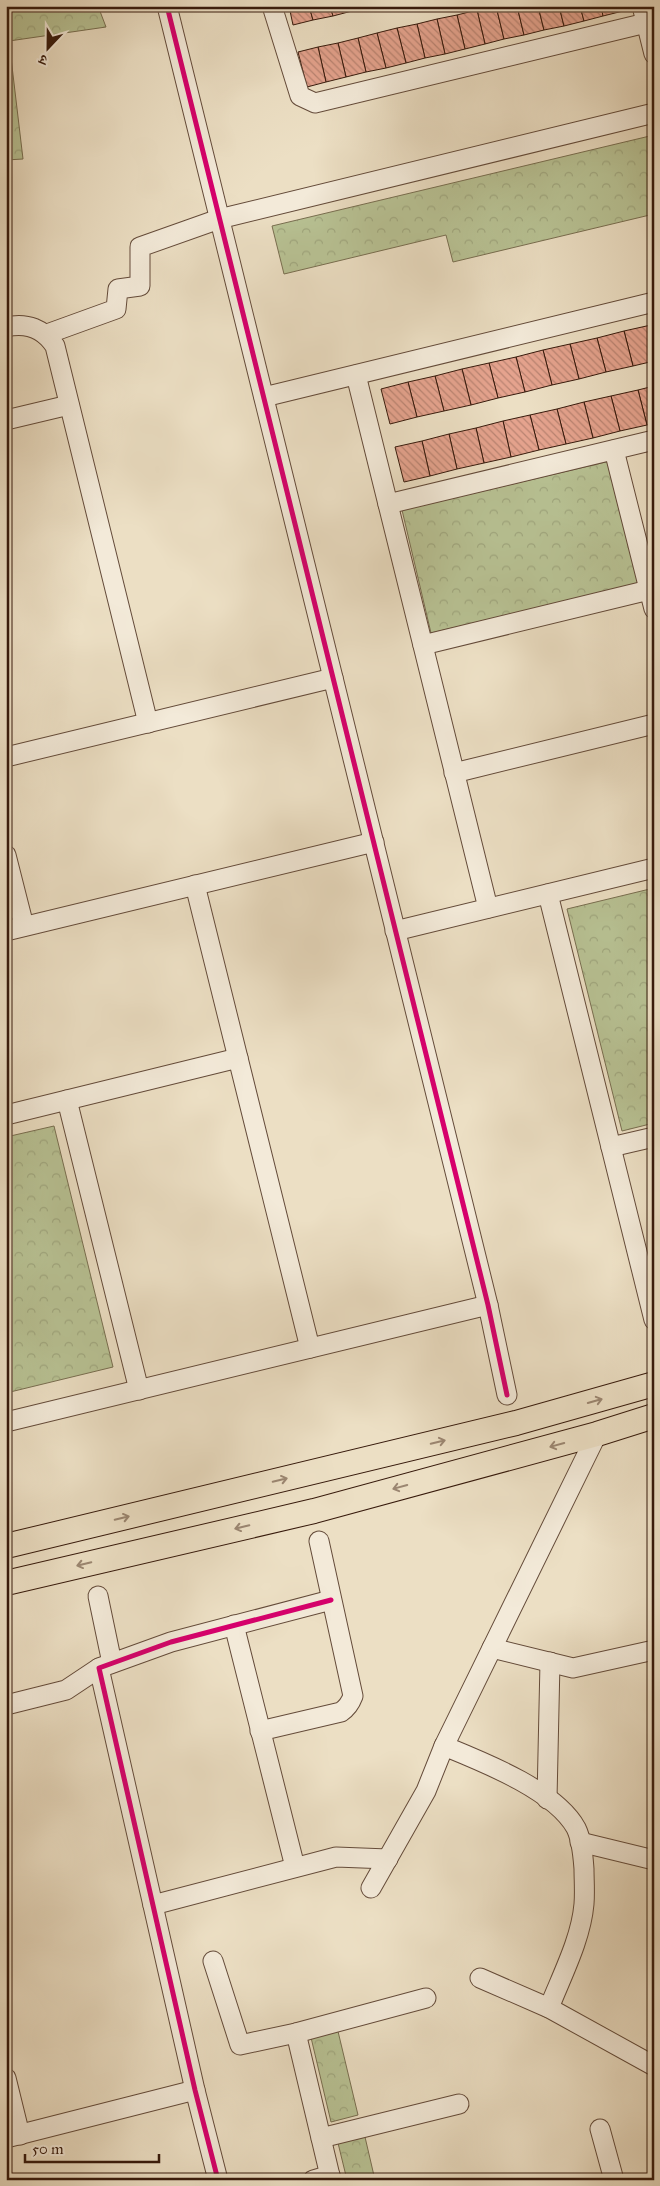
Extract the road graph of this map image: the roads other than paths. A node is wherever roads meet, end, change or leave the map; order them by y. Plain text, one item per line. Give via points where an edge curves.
1 (167, 6) edge
2 (272, 6) edge
3 (644, 14) edge
4 (654, 54) edge
5 (654, 113) edge
6 (219, 218) junction
7 (654, 302) edge
8 (6, 328) edge
9 (47, 334) junction
10 (356, 375) junction
11 (264, 397) junction
12 (69, 405) junction
13 (6, 420) edge
14 (654, 440) edge
15 (614, 450) junction
16 (388, 504) junction
17 (649, 590) junction
18 (654, 609) edge
19 (423, 645) junction
20 (333, 678) junction
21 (148, 723) junction
22 (654, 724) edge
23 (6, 757) edge
24 (454, 772) junction
25 (374, 842) junction
26 (6, 854) edge
27 (654, 868) edge
28 (195, 885) junction
29 (548, 894) junction
30 (488, 908) junction
31 (15, 929) edge
32 (395, 931) junction
33 (238, 1058) junction
34 (67, 1100) junction
35 (6, 1115) edge
36 (654, 1137) edge
37 (611, 1147) junction
38 (649, 1278) edge
39 (488, 1305) junction
40 (654, 1320) edge
41 (310, 1348) junction
42 (654, 1384) edge
43 (139, 1390) junction
44 (507, 1395) dead end
45 (653, 1416) edge
46 (6, 1422) edge
47 (597, 1434) junction
48 (319, 1541) dead end
49 (6, 1546) edge
50 (6, 1583) edge
51 (98, 1596) dead end
52 (331, 1600) junction
53 (234, 1625) junction
54 (492, 1648) junction
55 (654, 1650) edge
56 (550, 1662) junction
57 (106, 1666) junction
58 (6, 1705) edge
59 (260, 1731) junction
60 (444, 1746) junction
61 (547, 1799) junction
62 (580, 1842) junction
63 (388, 1858) junction
64 (654, 1860) edge
65 (294, 1867) junction
66 (371, 1888) dead end
67 (153, 1905) junction
68 (213, 1961) dead end
69 (480, 1978) dead end
70 (426, 1998) dead end
71 (549, 2008) junction
72 (296, 2033) junction
73 (654, 2066) edge
74 (6, 2078) edge
75 (195, 2090) junction
76 (459, 2104) dead end
77 (600, 2129) dead end
78 (13, 2137) edge
79 (321, 2138) junction
80 (325, 2178) edge
81 (218, 2180) edge
82 (614, 2180) edge

1 - 6 street
2 - 3 street via 300,96 314,103
3 - 4 street
5 - 6 street
6 - 9 street via 140,247 140,286 118,289 116,308
6 - 11 street
7 - 10 street
8 - 9 street via 15,325
9 - 12 street via 55,346
10 - 11 street
10 - 16 street
11 - 20 street
12 - 13 street
12 - 21 street
14 - 15 street
15 - 16 street
15 - 17 street
16 - 19 street
17 - 18 street
17 - 19 street
19 - 24 street
20 - 21 street
20 - 25 street
21 - 23 street
22 - 24 street
24 - 30 street
25 - 28 street
25 - 32 street
26 - 31 street
27 - 29 street
28 - 31 street
28 - 33 street
29 - 30 street
29 - 37 street
30 - 32 street
32 - 39 street
33 - 34 street
33 - 41 street
34 - 35 street
34 - 43 street
36 - 37 street
37 - 38 street
38 - 40 street
39 - 41 street
39 - 44 street
41 - 43 street
49 -> 42 main road via 506,1425
43 - 46 street
45 - 47 main road
47 -> 50 main road via 314,1511
47 - 54 street
48 - 52 street
51 - 57 street
52 - 53 street
52 - 59 street via 351,1687 351,1702 341,1712
53 - 57 street via 171,1642
53 - 59 street
54 - 56 street
54 - 60 street
55 - 56 street via 573,1668
56 - 61 street
57 - 58 street via 66,1690
57 - 67 street
59 - 65 street
60 - 61 street via 511,1775
60 - 63 street via 426,1791
61 - 62 street via 576,1828
62 - 64 street
62 - 71 street via 584,1904 580,1927
63 - 65 street via 336,1857
63 - 66 street
65 - 67 street
67 - 75 street
68 - 72 street via 240,2045
69 - 71 street
70 - 72 street
71 - 73 street
72 - 79 street
74 - 78 street
75 - 78 street
75 - 81 street
76 - 79 street
77 - 82 street
79 - 80 street

